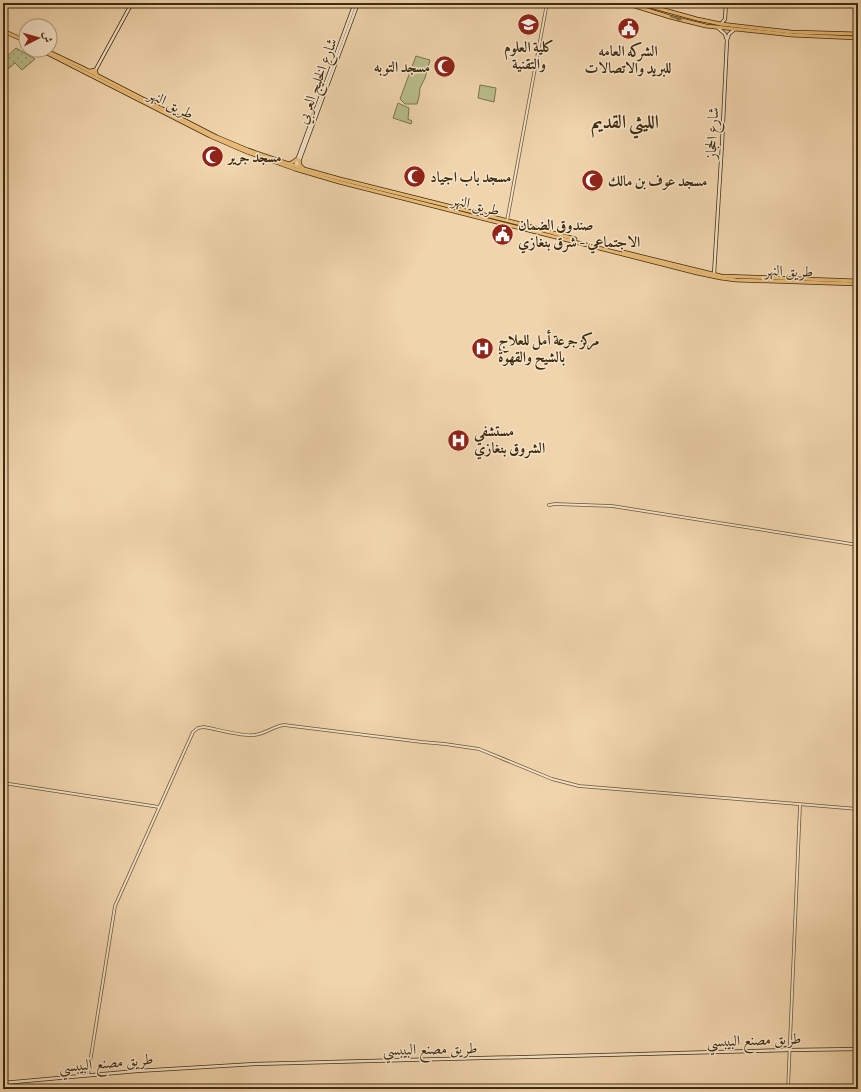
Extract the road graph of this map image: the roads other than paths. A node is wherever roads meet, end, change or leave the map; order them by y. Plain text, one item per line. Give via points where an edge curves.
1 (132, 3) edge
2 (356, 3) edge
3 (548, 3) edge
4 (625, 3) edge
5 (640, 3) edge
6 (726, 3) edge
7 (725, 15) junction
8 (721, 24) junction
9 (730, 25) junction
10 (717, 27) junction
11 (735, 29) junction
12 (3, 32) edge
13 (858, 36) edge
14 (18, 39) edge
15 (18, 39) edge
16 (727, 40) junction
17 (58, 56) edge
18 (57, 58) edge
19 (95, 70) junction
20 (89, 71) junction
21 (93, 74) junction
22 (97, 76) junction
23 (298, 159) junction
24 (288, 164) junction
25 (296, 166) junction
26 (304, 169) junction
27 (466, 212) junction
28 (507, 221) junction
29 (553, 235) junction
30 (714, 274) junction
31 (858, 283) edge
32 (549, 505) dead end
33 (858, 545) edge
34 (3, 783) edge
35 (800, 805) junction
36 (159, 807) junction
37 (858, 809) edge
38 (858, 1049) edge
39 (790, 1050) junction
40 (88, 1075) junction
41 (3, 1083) edge
42 (788, 1089) edge

1 - 19 main road
2 - 23 main road, شارع الخليج العربي
3 - 28 street
4 -> 10 main road via 689,22
5 - 8 main road
6 - 7 main road
7 - 8 main road
7 - 9 main road
8 - 9 main road
9 - 13 main road
10 - 11 main road
10 - 16 main road via 725,34
11 - 13 main road via 792,35
11 - 16 main road
12 - 14 main road
12 - 15 main road
16 - 30 main road, شارع الحجاز
17 - 20 main road, طريق النهر
18 - 27 main road, طريق النهر via 210,136 247,152 321,176
19 - 20 main road
19 - 21 main road
19 - 22 main road
20 - 21 main road, طريق النهر
21 - 22 main road, طريق النهر
22 - 24 main road, طريق النهر via 217,137
23 - 24 main road
23 - 25 main road, شارع الخليج العربي
23 - 26 main road
24 - 25 main road, طريق النهر
25 - 26 main road, طريق النهر
26 - 27 main road, طريق النهر
27 - 28 main road, طريق النهر
27 - 29 main road, طريق النهر
28 - 29 main road, طريق النهر
29 - 30 main road, طريق النهر
29 - 31 main road, طريق النهر via 721,278
30 - 31 main road, طريق النهر
32 - 33 street via 612,506
34 - 36 street
35 - 36 street via 579,786 552,779 479,749 283,725 252,736 204,727 196,729
35 - 37 street
35 - 39 street
36 - 40 street via 115,906
38 - 39 main road, طريق مصنع البيبسي
39 - 40 main road, طريق مصنع البيبسي via 209,1066
39 - 42 street
40 - 41 main road, طريق مصنع البيبسي

